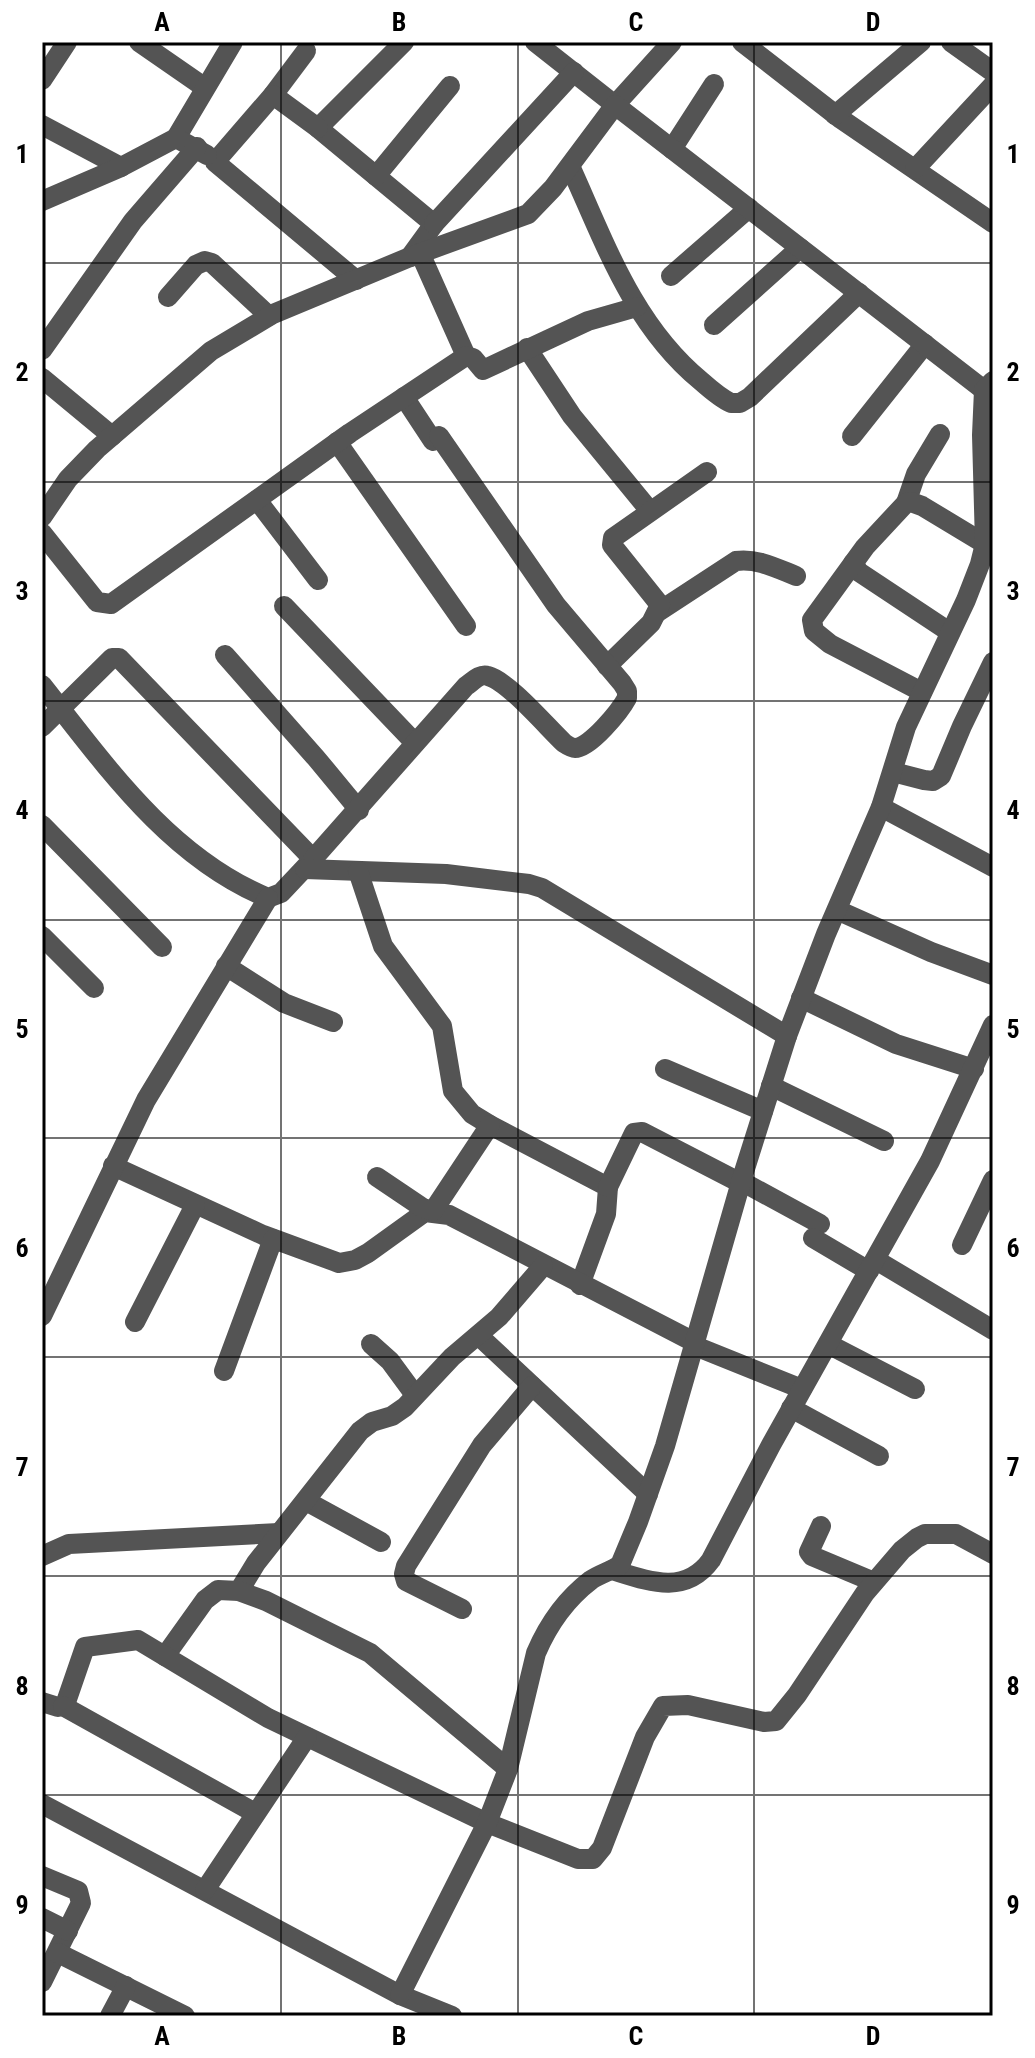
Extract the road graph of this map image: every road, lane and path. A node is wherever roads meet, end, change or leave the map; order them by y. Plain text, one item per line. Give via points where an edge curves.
1 (67, 42) edge
2 (139, 42) edge
3 (233, 42) edge
4 (404, 42) edge
5 (535, 42) edge
6 (672, 42) edge
7 (742, 42) edge
8 (921, 42) edge
9 (951, 42) edge
10 (306, 51) dead end
11 (574, 72) junction
12 (993, 72) edge
13 (42, 80) edge
14 (714, 84) dead end
15 (993, 85) edge
16 (450, 86) dead end
17 (204, 87) junction
18 (273, 95) junction
19 (615, 105) junction
20 (835, 115) junction
21 (42, 125) edge
22 (318, 128) junction
23 (176, 138) junction
24 (197, 147) junction
25 (672, 149) junction
26 (215, 162) junction
27 (570, 166) junction
28 (121, 167) junction
29 (915, 169) junction
30 (376, 176) junction
31 (42, 201) edge
32 (749, 208) junction
33 (992, 220) edge
34 (434, 224) junction
35 (800, 248) junction
36 (415, 255) junction
37 (671, 276) dead end
38 (356, 280) junction
39 (859, 293) junction
40 (168, 297) dead end
41 (637, 307) junction
42 (269, 316) junction
43 (714, 325) dead end
44 (925, 344) junction
45 (527, 348) junction
46 (42, 350) edge
47 (466, 356) junction
48 (42, 378) edge
49 (990, 389) edge
50 (404, 397) junction
51 (940, 434) dead end
52 (112, 436) junction
53 (852, 436) dead end
54 (337, 442) junction
55 (707, 472) dead end
56 (257, 500) junction
57 (906, 503) junction
58 (650, 511) junction
59 (42, 517) edge
60 (42, 533) edge
61 (989, 538) edge
62 (853, 563) junction
63 (796, 576) dead end
64 (318, 580) dead end
65 (284, 606) dead end
66 (658, 612) junction
67 (466, 626) dead end
68 (945, 629) dead end
69 (225, 655) dead end
70 (993, 662) edge
71 (607, 666) junction
72 (42, 685) edge
73 (922, 692) junction
74 (61, 709) junction
75 (42, 727) edge
76 (415, 743) junction
77 (893, 772) junction
78 (881, 807) junction
79 (359, 810) junction
80 (42, 825) edge
81 (309, 864) junction
82 (993, 867) edge
83 (358, 871) junction
84 (268, 898) junction
85 (837, 910) junction
86 (42, 936) edge
87 (162, 947) dead end
88 (226, 966) junction
89 (993, 975) edge
90 (94, 988) dead end
91 (801, 998) junction
92 (333, 1022) dead end
93 (993, 1025) edge
94 (787, 1036) junction
95 (983, 1060) edge
96 (665, 1069) dead end
97 (771, 1086) junction
98 (763, 1111) junction
99 (490, 1125) junction
100 (884, 1141) dead end
101 (113, 1166) junction
102 (377, 1177) dead end
103 (993, 1180) edge
104 (741, 1181) junction
105 (608, 1187) junction
106 (195, 1205) junction
107 (433, 1211) junction
108 (273, 1239) junction
109 (962, 1245) dead end
110 (543, 1266) junction
111 (873, 1266) junction
112 (580, 1285) junction
113 (42, 1316) edge
114 (135, 1322) dead end
115 (993, 1330) edge
116 (479, 1336) junction
117 (371, 1344) dead end
118 (695, 1344) junction
119 (828, 1344) junction
120 (224, 1371) dead end
121 (532, 1386) junction
122 (802, 1389) junction
123 (915, 1389) dead end
124 (415, 1395) junction
125 (791, 1408) junction
126 (879, 1456) dead end
127 (648, 1494) junction
128 (306, 1501) junction
129 (821, 1526) dead end
130 (279, 1533) junction
131 (381, 1542) dead end
132 (993, 1554) edge
133 (42, 1556) edge
134 (612, 1570) junction
135 (874, 1582) junction
136 (239, 1591) junction
137 (462, 1609) dead end
138 (165, 1656) junction
139 (42, 1702) edge
140 (63, 1706) junction
141 (307, 1737) junction
142 (508, 1769) junction
143 (42, 1804) edge
144 (255, 1813) junction
145 (487, 1823) junction
146 (42, 1876) edge
147 (205, 1890) junction
148 (42, 1918) edge
149 (68, 1931) junction
150 (58, 1953) junction
151 (42, 1982) edge
152 (126, 1986) junction
153 (400, 1995) junction
154 (110, 2016) edge
155 (185, 2016) edge
156 (452, 2016) edge

1 - 13 street
2 - 17 street
3 - 17 street
4 - 22 street
5 - 11 street
6 - 19 street
7 - 20 street
8 - 20 street
9 - 12 street
10 - 18 street
11 - 19 street
11 - 34 street
14 - 25 street
15 - 29 street
16 - 30 street
17 - 23 street
18 - 22 street
18 - 26 street
19 - 25 street
19 - 27 street
20 - 29 street
21 - 28 street
22 - 30 street
23 - 24 street
23 - 28 street
24 - 26 street
24 - 46 street via 133,221
25 - 32 street
26 - 38 street
27 - 36 street via 528,214
27 - 41 street
28 - 31 street
29 - 33 street
30 - 34 street
32 - 35 street
32 - 37 street
34 - 36 street
35 - 39 street
35 - 43 street
36 - 38 street
36 - 47 street
38 - 42 street
39 - 41 street via 750,397 735,404 668,352
39 - 44 street
40 - 42 street via 205,261
41 - 45 street
42 - 52 street via 211,351
44 - 49 street
44 - 53 street
45 - 47 street via 483,370
45 - 58 street via 572,416
47 - 50 street
48 - 52 street
49 - 61 street via 982,435
50 - 54 street
50 - 71 street
51 - 57 street
52 - 59 street via 68,479
54 - 56 street
54 - 67 street
55 - 58 street
56 - 60 street via 111,604 97,602
56 - 64 street
57 - 61 street
57 - 62 street
58 - 66 street via 611,541 658,600
61 - 73 street
62 - 68 street
62 - 73 street via 811,626 830,644
63 - 66 street via 760,562 736,561
65 - 76 street
66 - 71 street
69 - 79 street
70 - 77 street via 941,776 933,781
71 - 76 street via 627,698 579,748 564,743 488,675 466,686
72 - 74 street
73 - 77 street
74 - 75 street
74 - 81 street via 112,658 119,658
74 - 84 street via 180,845 213,871
76 - 79 street
77 - 78 street
78 - 82 street
78 - 85 street
79 - 81 street
80 - 87 street
81 - 83 street
81 - 84 street via 281,893
83 - 94 street via 446,874 542,888
83 - 99 street via 383,946 442,1026 453,1091 472,1114
84 - 88 street
85 - 89 street
85 - 91 street
86 - 90 street
88 - 92 street via 284,1003
88 - 101 street
91 - 94 street
91 - 95 street via 896,1044
93 - 95 street
94 - 97 street
95 - 111 street
96 - 98 street
97 - 98 street
97 - 100 street
98 - 104 street
99 - 105 street
99 - 107 street
101 - 106 street
101 - 113 street
102 - 107 street
103 - 109 street
104 - 105 street via 642,1132 634,1133
104 - 111 street
104 - 118 street
105 - 112 street via 606,1214
106 - 108 street
106 - 114 street
107 - 108 street via 346,1263
107 - 110 street
108 - 120 street
110 - 112 street
110 - 116 street
111 - 115 street
111 - 119 street
112 - 118 street
116 - 121 street
116 - 124 street
117 - 124 street
118 - 122 street
118 - 127 street
119 - 122 street
119 - 123 street
121 - 127 street
121 - 137 street via 482,1445 406,1566 406,1581
122 - 125 street
124 - 128 street via 399,1413 360,1431
125 - 126 street
125 - 134 street via 703,1571 692,1579 664,1583
127 - 134 street via 622,1561
128 - 130 street
128 - 131 street
129 - 135 street via 810,1546 812,1556
130 - 133 street via 69,1544
130 - 136 street
132 - 135 street via 956,1534 925,1534 902,1550
134 - 142 street via 577,1593 542,1639
135 - 145 street via 776,1721 688,1705 661,1708 593,1859 566,1856
136 - 138 street via 218,1590 205,1600
136 - 142 street via 370,1653
138 - 140 street via 138,1640 88,1646
138 - 141 street
139 - 140 street
140 - 144 street
141 - 144 street
141 - 145 street
142 - 145 street
143 - 147 street
144 - 147 street
145 - 153 street
146 - 149 street via 78,1891 81,1903
147 - 153 street
148 - 149 street
149 - 150 street
150 - 151 street
150 - 152 street
152 - 154 street
152 - 155 street
153 - 156 street

